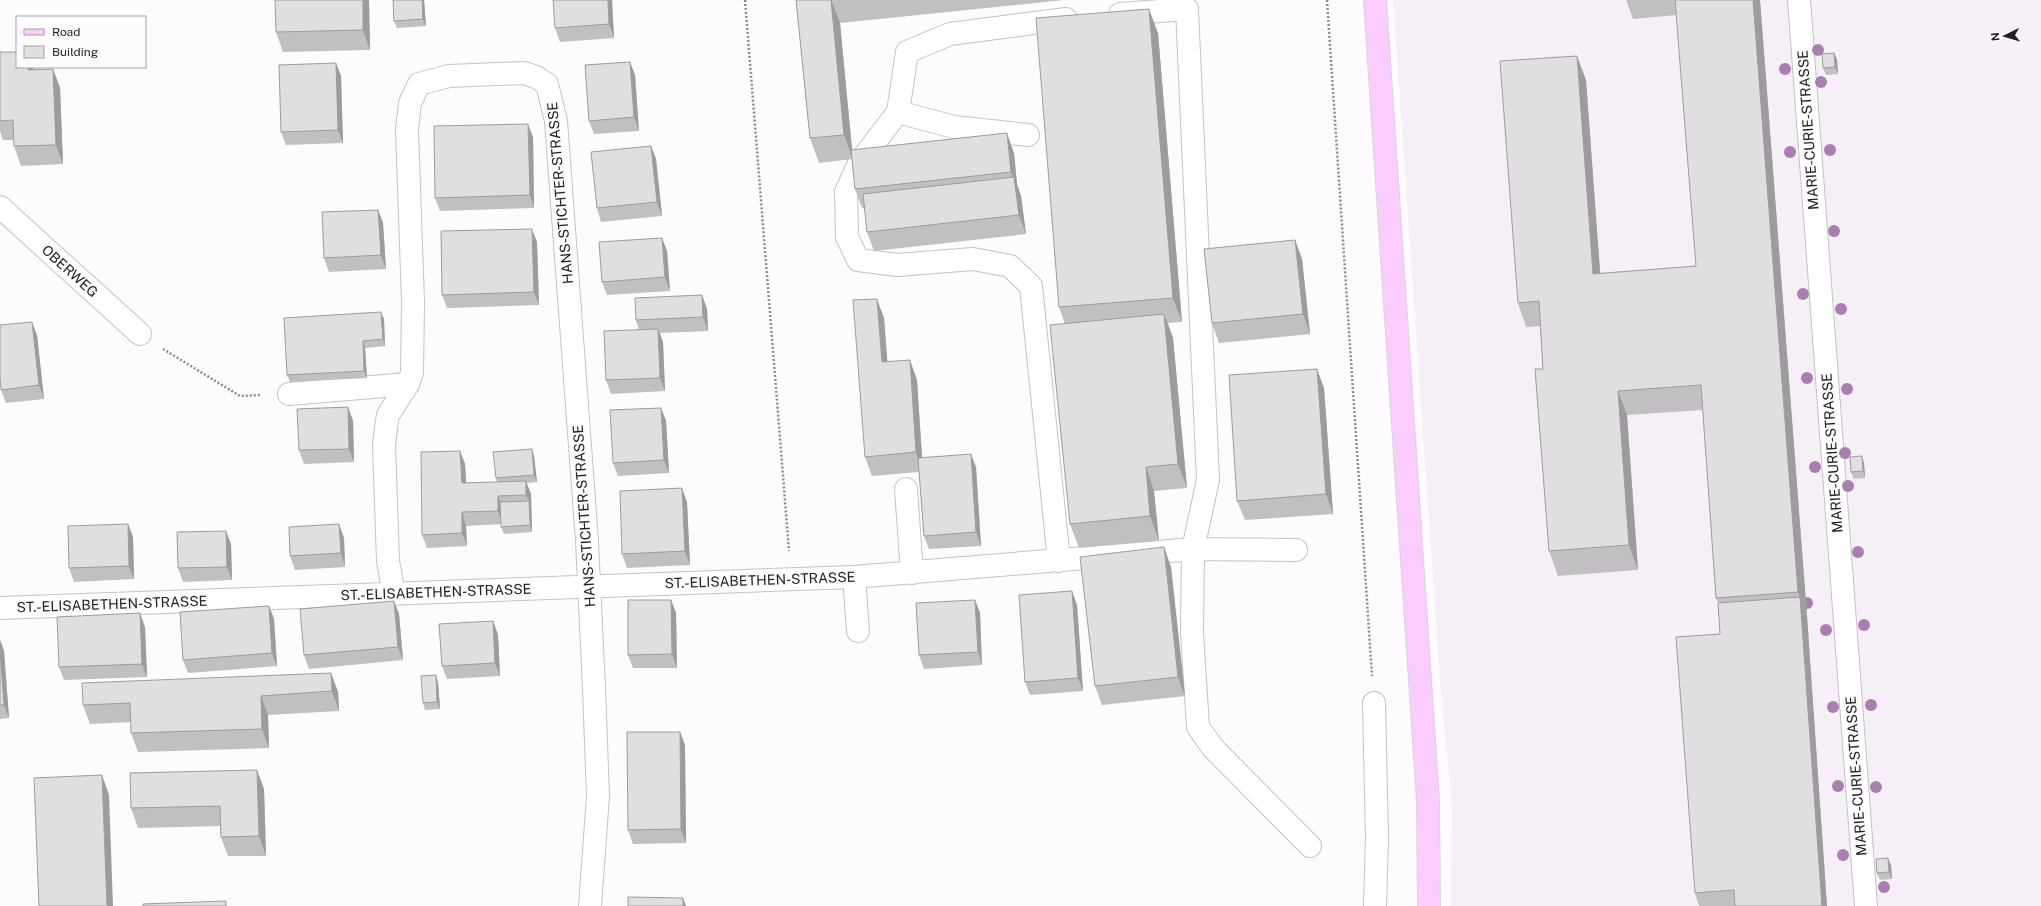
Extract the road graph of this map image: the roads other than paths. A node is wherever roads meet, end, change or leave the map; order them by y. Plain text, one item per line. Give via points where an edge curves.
1 (1375, 0) edge
2 (1799, 0) edge
3 (898, 112) junction
4 (1028, 135) dead end
5 (0, 207) edge
6 (140, 334) road end
7 (408, 384) junction
8 (290, 394) road end
9 (906, 489) dead end
10 (1193, 549) junction
11 (1296, 550) dead end
12 (1059, 561) junction
13 (912, 573) junction
14 (863, 576) junction
15 (588, 586) junction
16 (394, 594) junction
17 (0, 608) edge
18 (858, 631) dead end
19 (1374, 703) road end
20 (1310, 846) dead end
21 (590, 906) edge
22 (1375, 906) edge
23 (1429, 906) edge
24 (1866, 906) edge

1 - 23 main road via 1428,801
2 - 24 street, MARIE-CURIE-STRASSE
3 - 4 street via 954,127
3 - 10 street via 906,52 950,34 1042,21 1187,9 1208,480
3 - 12 street via 858,163 852,177 846,192 847,237 858,260 897,265 973,259 1010,266 1031,286
5 - 6 street, OBERWEG
7 - 8 street
7 - 15 street, HANS-STICHTER-STRASSE via 412,373 407,130 410,103 418,84 449,76 524,73 536,77 547,84 556,121 586,525
7 - 16 street, HANS-STICHTER-STRASSE via 388,415 384,445 388,561
9 - 13 street
10 - 11 street, ST.-ELISABETHEN-STRASSE
10 - 12 street, ST.-ELISABETHEN-STRASSE
10 - 20 street via 1192,633 1198,727 1213,748
12 - 13 street, ST.-ELISABETHEN-STRASSE
13 - 14 street, ST.-ELISABETHEN-STRASSE
14 - 15 street, ST.-ELISABETHEN-STRASSE
14 - 18 street
15 - 16 street, ST.-ELISABETHEN-STRASSE
15 - 21 street, HANS-STICHTER-STRASSE via 598,796
16 - 17 street, ST.-ELISABETHEN-STRASSE
19 - 22 street via 1377,838

